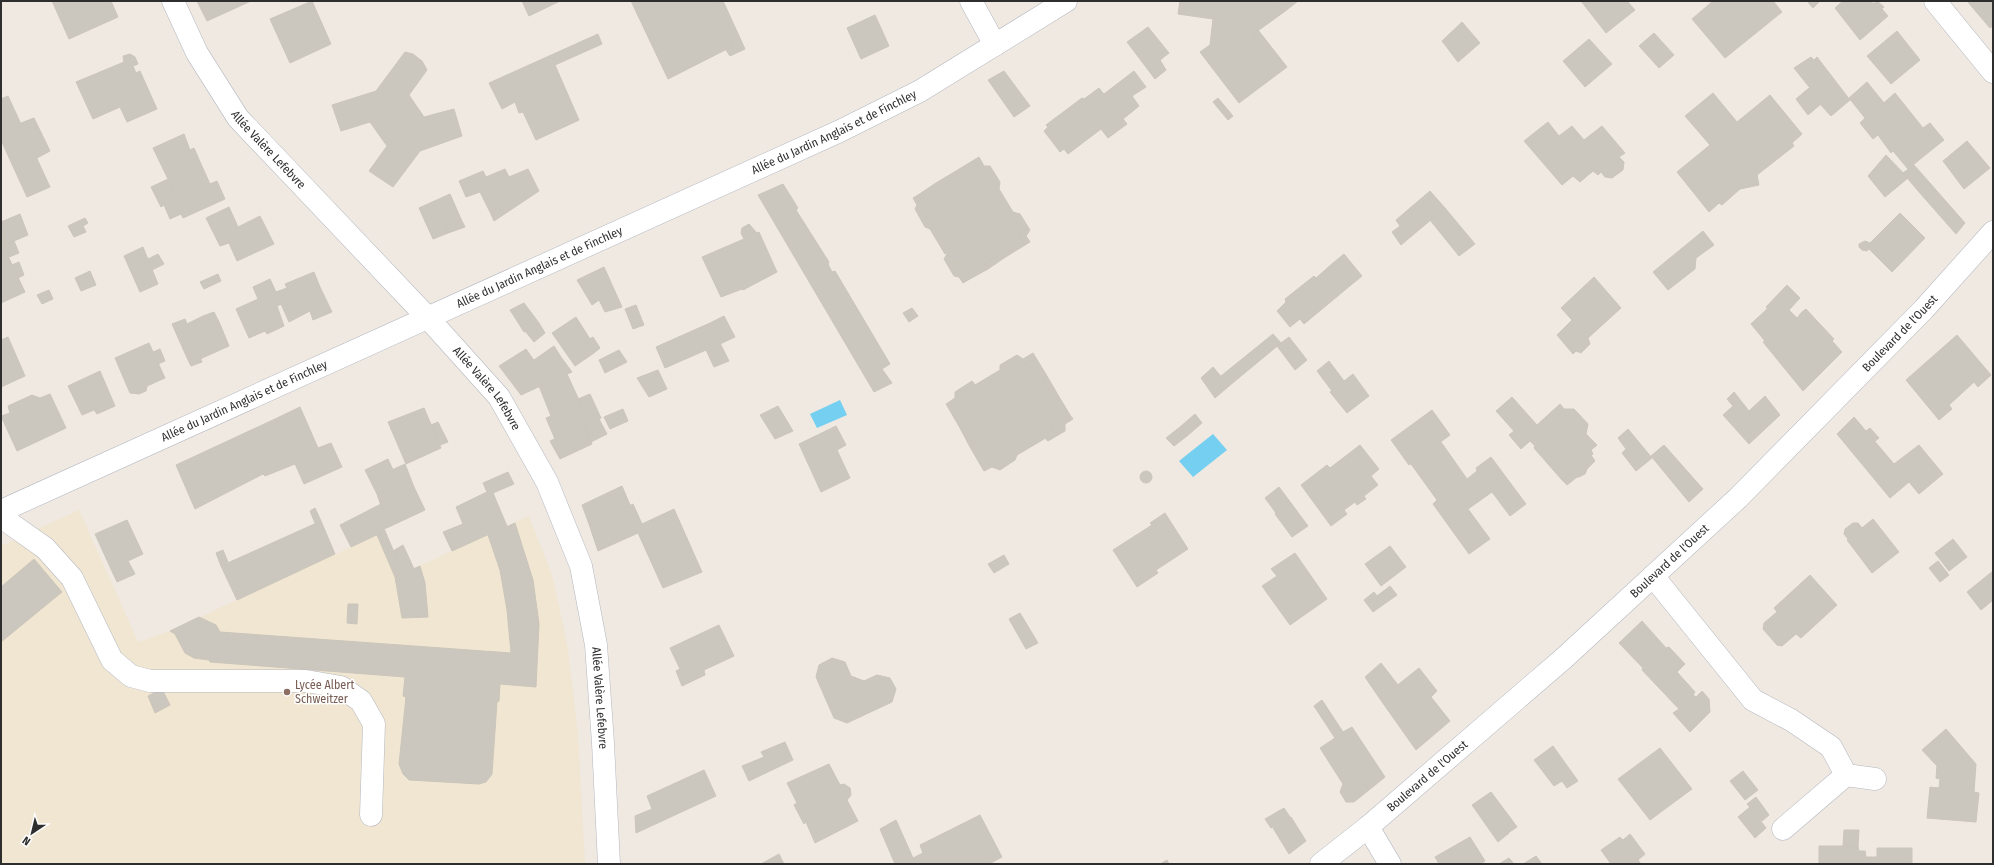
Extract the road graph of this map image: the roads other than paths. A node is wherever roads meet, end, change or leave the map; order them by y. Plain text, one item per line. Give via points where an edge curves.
1 (173, 1) edge
2 (971, 1) edge
3 (1066, 1) edge
4 (1935, 1) edge
5 (995, 45) junction
6 (1993, 72) edge
7 (1993, 232) edge
8 (428, 318) junction
9 (1, 511) edge
10 (1, 517) edge
11 (1653, 576) junction
12 (1846, 775) junction
13 (1875, 779) dead end
14 (371, 815) dead end
15 (1368, 827) junction
16 (1783, 829) dead end
17 (609, 864) edge
18 (1321, 864) edge
19 (1390, 864) edge

1 - 8 street, Allée Valère Lefebvre via 197,53 238,118
2 - 5 street
3 - 5 street, Allée du Jardin Anglais et de Finchley
4 - 6 street
5 - 8 street, Allée du Jardin Anglais et de Finchley via 920,91 840,131
7 - 11 street, Boulevard de l'Ouest via 1924,309 1743,492
8 - 9 street, Allée du Jardin Anglais et de Finchley
8 - 17 street, Allée Valère Lefebvre via 499,397 547,482 581,566 596,645 604,744
10 - 14 street via 45,548 72,578 112,660 131,676 150,682 306,681 341,687 360,701 374,724
11 - 12 street via 1753,700 1791,720 1831,747
11 - 15 street, Boulevard de l'Ouest via 1563,659
12 - 13 street
12 - 16 street
15 - 18 street, Boulevard de l'Ouest
15 - 19 street

